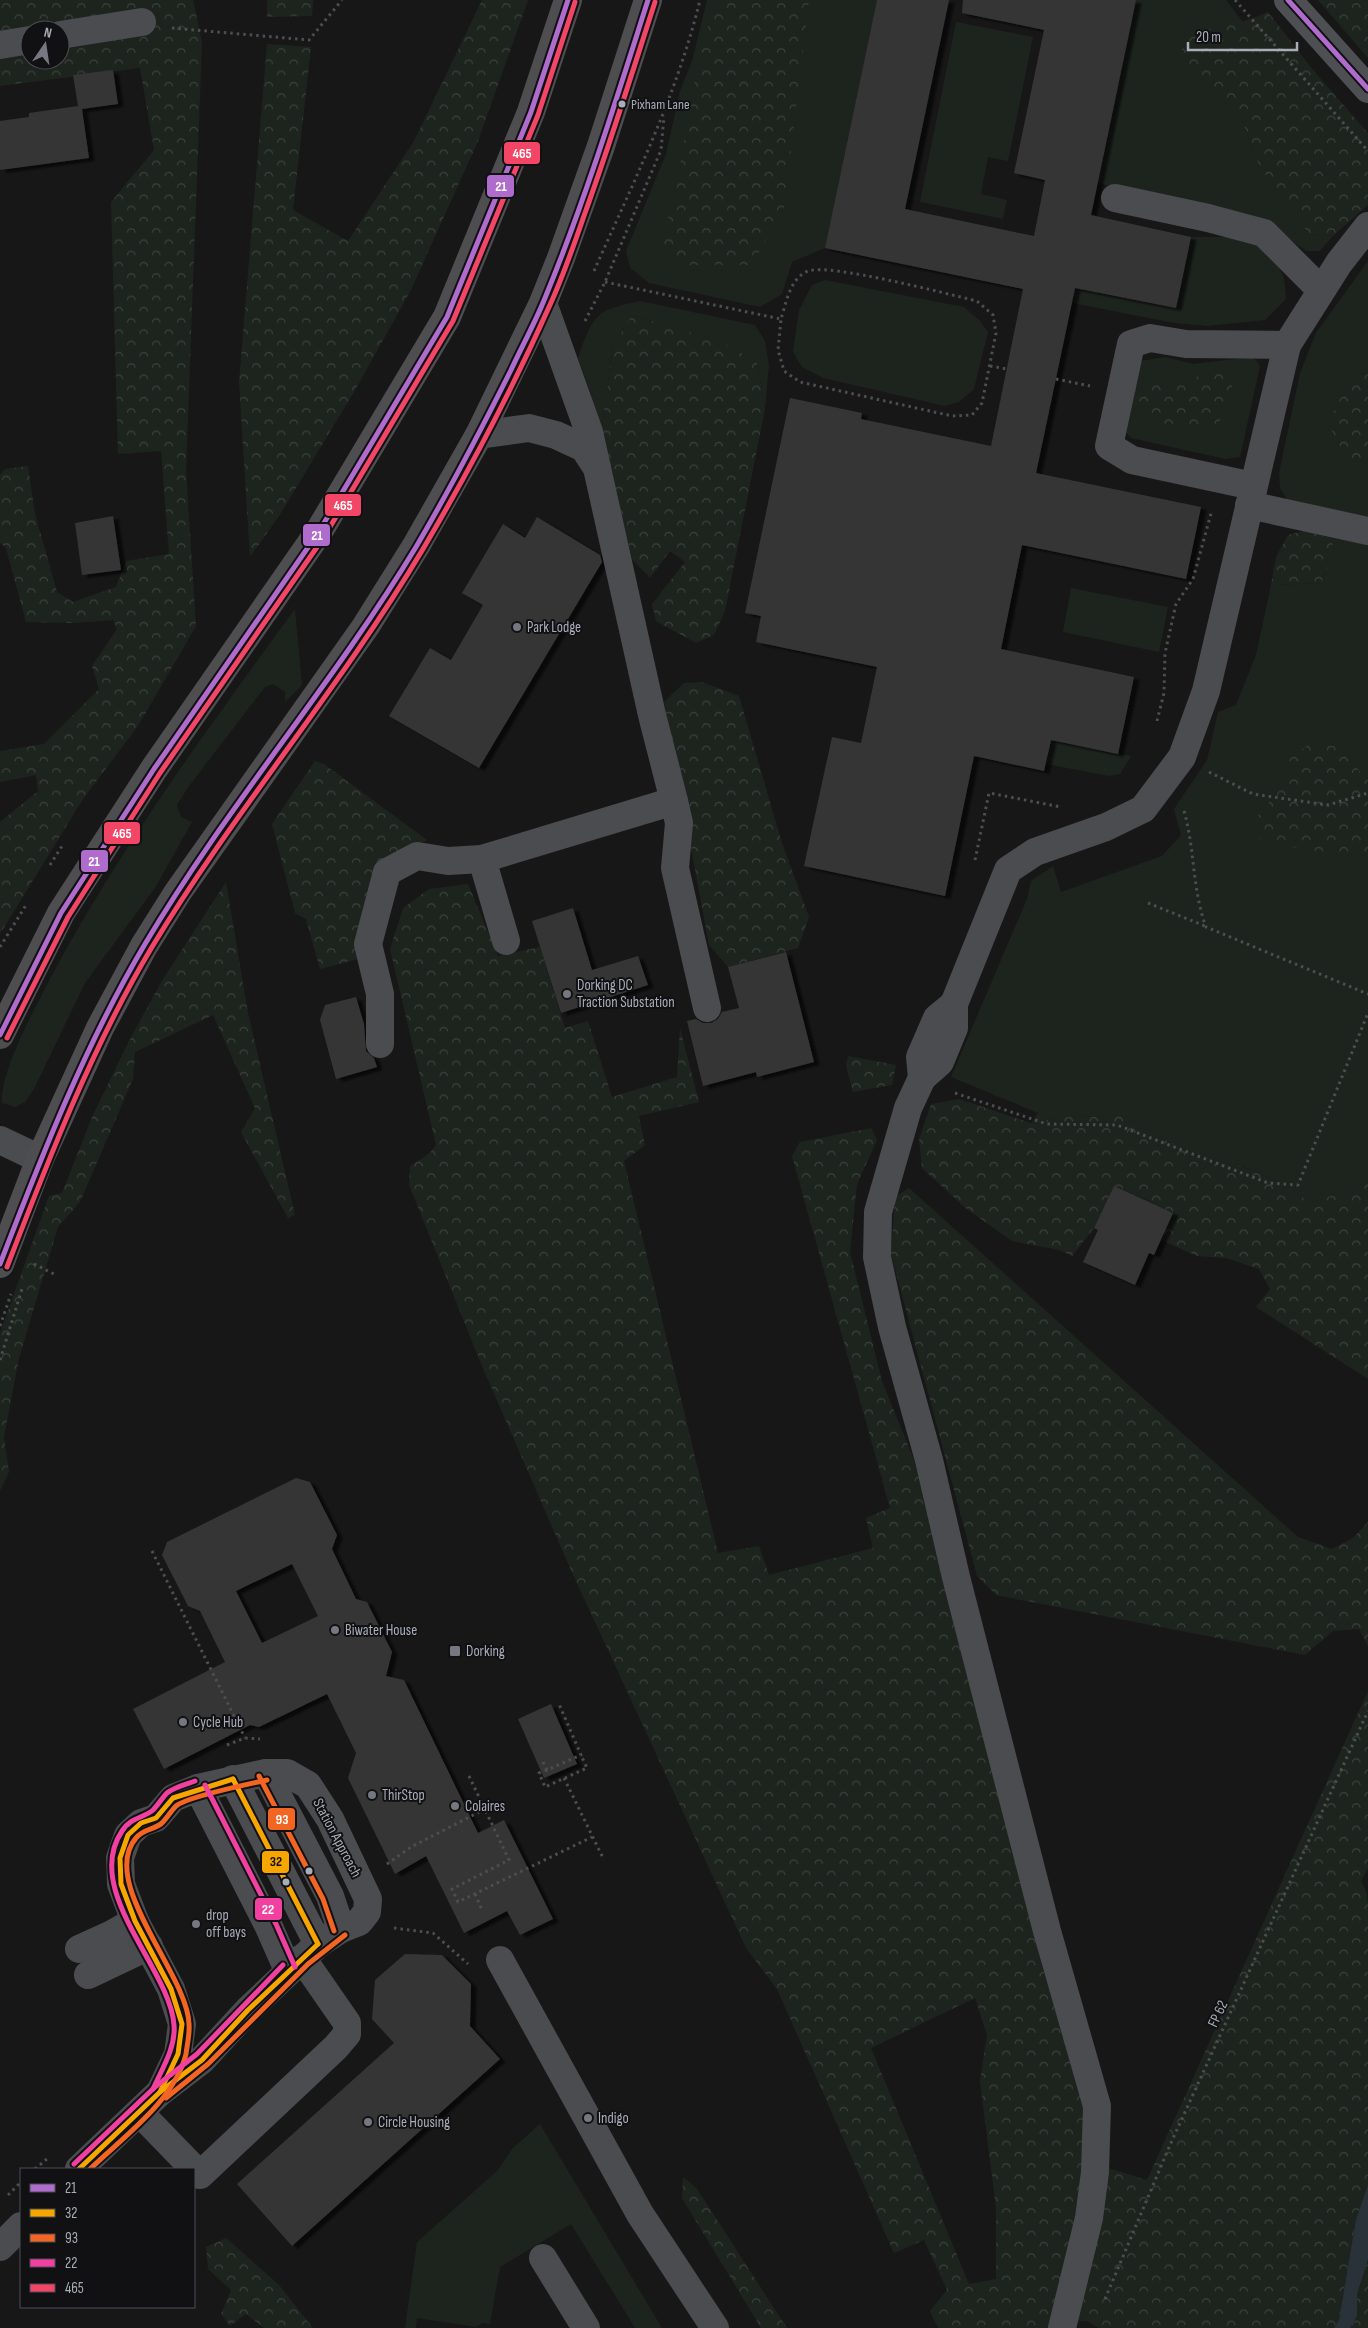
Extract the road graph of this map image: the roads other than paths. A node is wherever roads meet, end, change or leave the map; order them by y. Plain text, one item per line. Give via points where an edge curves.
1 (568, 0) edge
2 (648, 0) edge
3 (1288, 0) edge
4 (142, 22) dead end
5 (70, 33) edge
6 (20, 42) edge
7 (0, 45) edge
8 (1368, 89) edge
9 (1115, 198) dead end
10 (1368, 226) edge
11 (1321, 290) junction
12 (543, 303) junction
13 (1287, 345) junction
14 (479, 435) junction
15 (598, 469) junction
16 (1251, 496) junction
17 (1368, 530) edge
18 (674, 801) junction
19 (482, 859) junction
20 (506, 941) dead end
21 (707, 1008) dead end
22 (0, 1035) edge
23 (380, 1044) dead end
24 (0, 1140) edge
25 (40, 1158) junction
26 (0, 1264) edge
27 (266, 1773) junction
28 (233, 1779) junction
29 (198, 1788) junction
30 (135, 1921) junction
31 (341, 1929) junction
32 (149, 1946) junction
33 (79, 1949) dead end
34 (303, 1957) junction
35 (500, 1960) dead end
36 (88, 1975) dead end
37 (160, 2092) junction
38 (139, 2112) junction
39 (80, 2168) edge
40 (193, 2168) edge
41 (195, 2170) edge
42 (20, 2227) edge
43 (0, 2247) edge
44 (543, 2258) dead end
45 (586, 2328) edge
46 (715, 2328) edge
47 (1062, 2328) edge

1 - 22 highway via 531,112 447,317 318,533 154,769 61,913
2 - 12 highway via 601,146
3 - 8 main road
4 - 5 street
6 - 7 street
9 - 11 street via 1264,233
10 - 11 street
11 - 13 street
12 - 14 highway
12 - 15 street via 589,432
13 - 16 street
13 - 16 street via 1186,344 1150,338 1131,344 1109,446 1132,460
14 - 15 street via 529,428 556,434 584,448
14 - 25 highway via 366,626 178,892 144,946 100,1028
15 - 18 street
16 - 17 street
16 - 47 street via 1206,691 1182,757 1143,809 1106,827 1035,852 1008,870 945,1011 920,1057 922,1078 908,1108 878,1212 877,1257 892,1326 929,1460 1047,1930 1098,2106 1089,2218
18 - 19 street
18 - 21 street via 680,823 675,868
19 - 20 street
19 - 23 street via 448,861 417,856 387,872 368,944 380,994
24 - 25 street
25 - 26 highway
27 - 28 street, Station Approach
27 - 31 street via 330,1896
27 - 31 street, Station Approach via 287,1773 308,1786 330,1819 368,1899 367,1912 359,1922
28 - 29 street, Station Approach
28 - 34 street
29 - 30 street, Station Approach via 173,1798 156,1818 141,1823 128,1835 120,1858 121,1884
29 - 34 street via 269,1927
30 - 32 street, Station Approach
30 - 33 street
31 - 34 street, Station Approach
32 - 36 street
32 - 37 street, Station Approach via 171,1989 182,2024 178,2054
34 - 37 street, Station Approach via 202,2060
34 - 41 street via 347,2023 347,2034 200,2175
35 - 46 street via 640,2214
37 - 38 street, Station Approach
38 - 39 street, Station Approach
38 - 40 street
42 - 43 street
44 - 45 street

